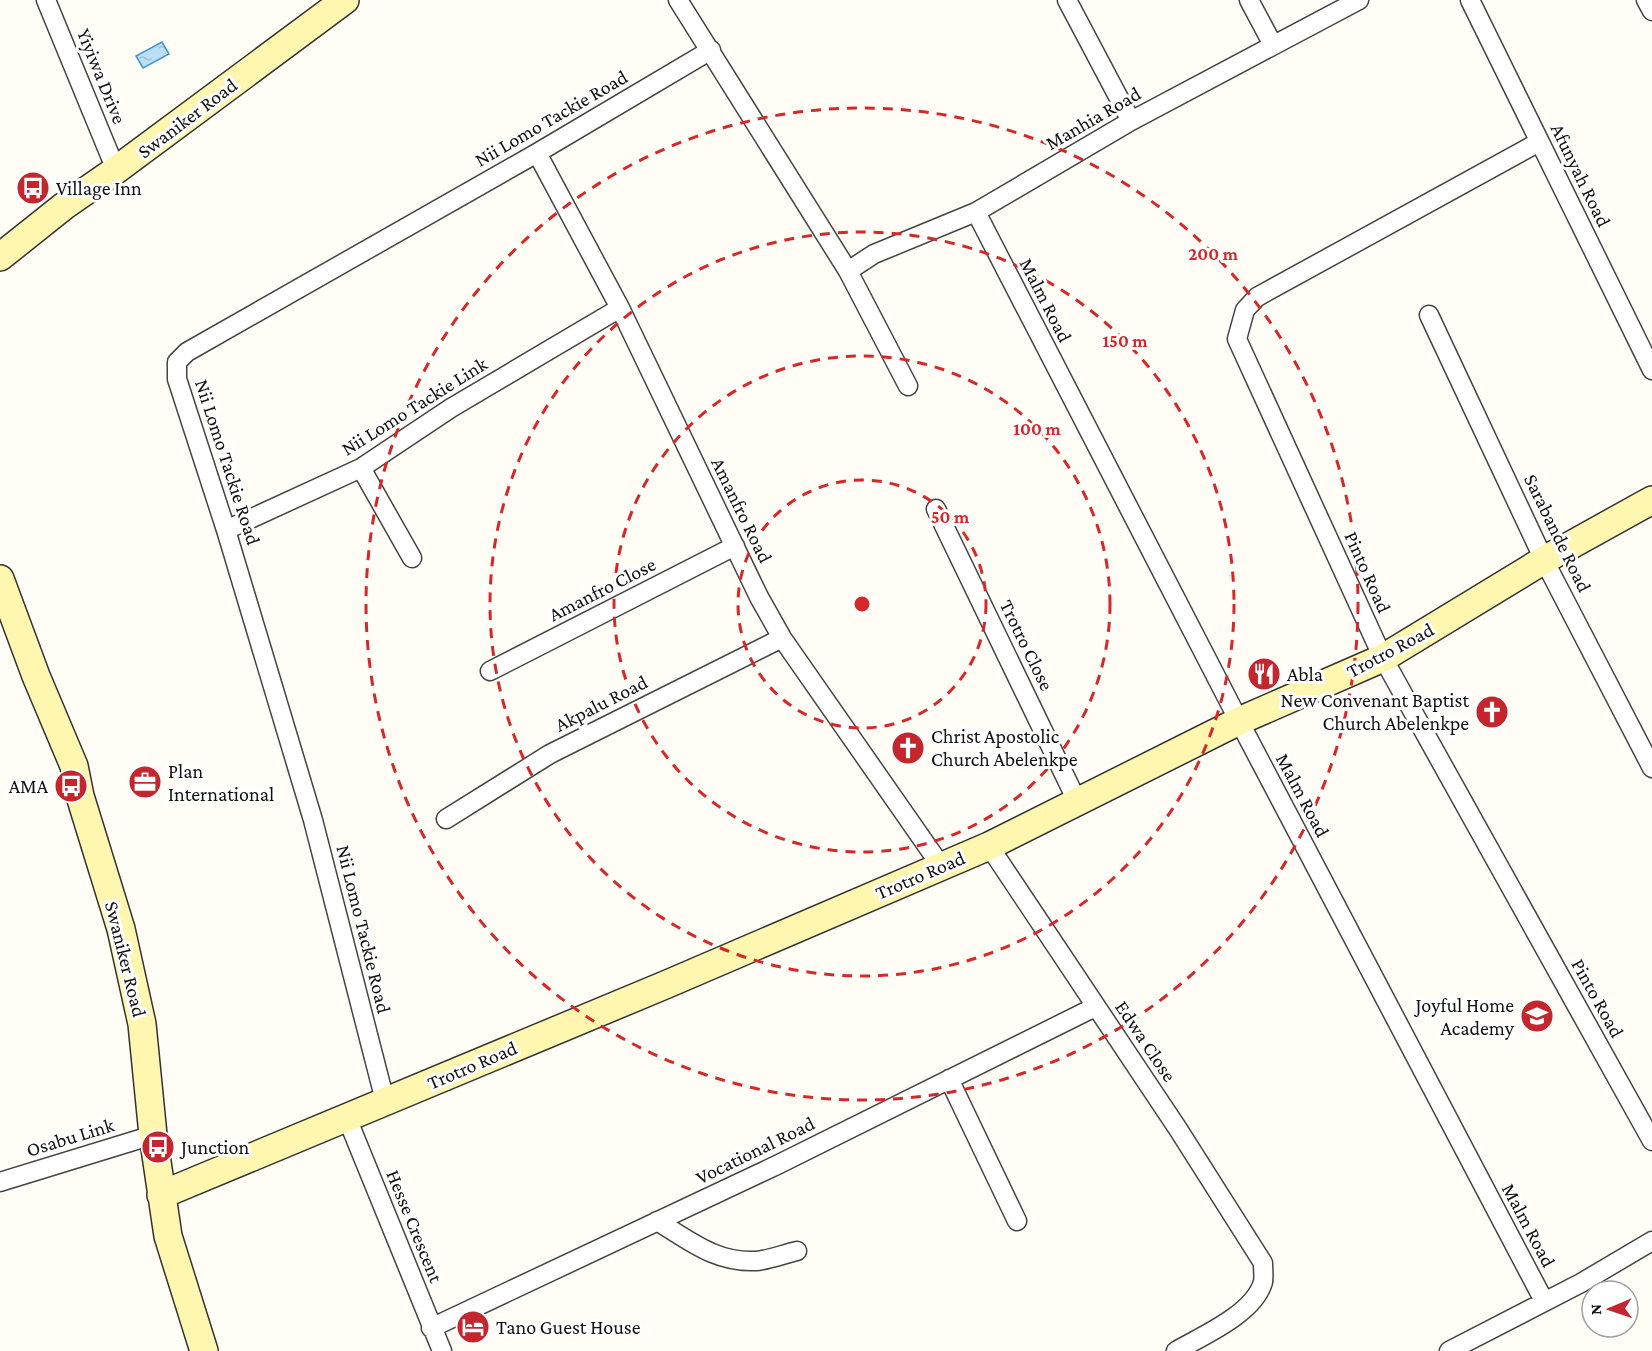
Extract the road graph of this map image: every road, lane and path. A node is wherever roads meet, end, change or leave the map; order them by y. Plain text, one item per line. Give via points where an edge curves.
1 (46, 0) edge
2 (345, 0) edge
3 (678, 0) edge
4 (1067, 0) edge
5 (1249, 0) edge
6 (1359, 0) edge
7 (1470, 0) edge
8 (1646, 0) edge
9 (1652, 11) edge
10 (1273, 45) junction
11 (711, 50) junction
12 (1131, 121) junction
13 (1539, 142) junction
14 (537, 153) junction
15 (116, 170) junction
16 (976, 212) junction
17 (0, 257) edge
18 (848, 271) junction
19 (620, 308) junction
20 (1429, 315) dead end
21 (1652, 369) edge
22 (909, 386) dead end
23 (361, 468) junction
24 (1652, 500) edge
25 (936, 508) dead end
26 (226, 530) junction
27 (735, 546) junction
28 (412, 558) dead end
29 (1544, 560) junction
30 (0, 579) edge
31 (782, 638) junction
32 (1383, 658) junction
33 (490, 671) dead end
34 (1239, 721) junction
35 (1652, 768) edge
36 (1077, 801) junction
37 (446, 819) dead end
38 (989, 846) junction
39 (941, 866) junction
40 (1095, 1007) junction
41 (950, 1079) junction
42 (385, 1101) junction
43 (347, 1118) junction
44 (153, 1135) junction
45 (1652, 1141) edge
46 (0, 1182) edge
47 (161, 1195) junction
48 (657, 1221) junction
49 (1017, 1221) dead end
50 (1652, 1241) edge
51 (797, 1251) dead end
52 (1544, 1301) junction
53 (431, 1328) junction
54 (204, 1351) edge
55 (442, 1351) edge
56 (1176, 1351) edge
57 (1449, 1351) edge

1 - 15 street, Yiyiwa Drive
2 - 15 street, Swaniker Road
3 - 11 street
4 - 12 street
5 - 10 street
6 - 10 street, Manhia Road
7 - 13 street, Afunyah Road
8 - 9 street
10 - 12 street, Manhia Road
11 - 14 street, Nii Lomo Tackie Road
11 - 18 street
12 - 16 street, Manhia Road
13 - 21 street, Afunyah Road
13 - 32 street, Pinto Road via 1257,297 1245,310 1238,339
14 - 19 street, Amanfro Road
14 - 26 street, Nii Lomo Tackie Road via 187,352 177,362 177,380
15 - 17 street, Swaniker Road
16 - 18 street, Manhia Road via 874,254
16 - 34 street, Malm Road
18 - 22 street
19 - 23 street, Nii Lomo Tackie Link via 451,408
19 - 27 street, Amanfro Road
20 - 29 street, Sarabande Road
23 - 26 street, Nii Lomo Tackie Link
23 - 28 street
24 - 29 street, Trotro Road
25 - 36 street, Trotro Close
26 - 42 street, Nii Lomo Tackie Road via 313,819
27 - 31 street, Amanfro Road
27 - 33 street, Amanfro Close
29 - 32 street, Trotro Road
29 - 35 street, Sarabande Road
30 - 44 street, Swaniker Road via 74,766 121,929 142,1024
31 - 37 street, Akpalu Road via 550,754
31 - 39 street, Amanfro Road
32 - 34 street, Trotro Road
32 - 45 street, Pinto Road
34 - 36 street, Trotro Road
34 - 52 street, Malm Road
36 - 38 street, Trotro Road
38 - 39 street, Trotro Road
38 - 40 street, Edwa Close
39 - 42 street, Trotro Road
40 - 41 street, Vocational Road
40 - 56 street, Edwa Close via 1263,1263 1263,1281 1255,1299 1227,1322
41 - 48 street, Vocational Road
41 - 49 street
42 - 43 street, Trotro Road
43 - 47 street, Trotro Road
43 - 53 street, Hesse Crescent
44 - 46 street, Osabu Link
44 - 47 street, Swaniker Road
47 - 54 street, Swaniker Road via 168,1236
48 - 51 street via 716,1256 732,1261 758,1261
48 - 53 street, Vocational Road
50 - 52 street
52 - 57 street
53 - 55 street, Hesse Crescent

